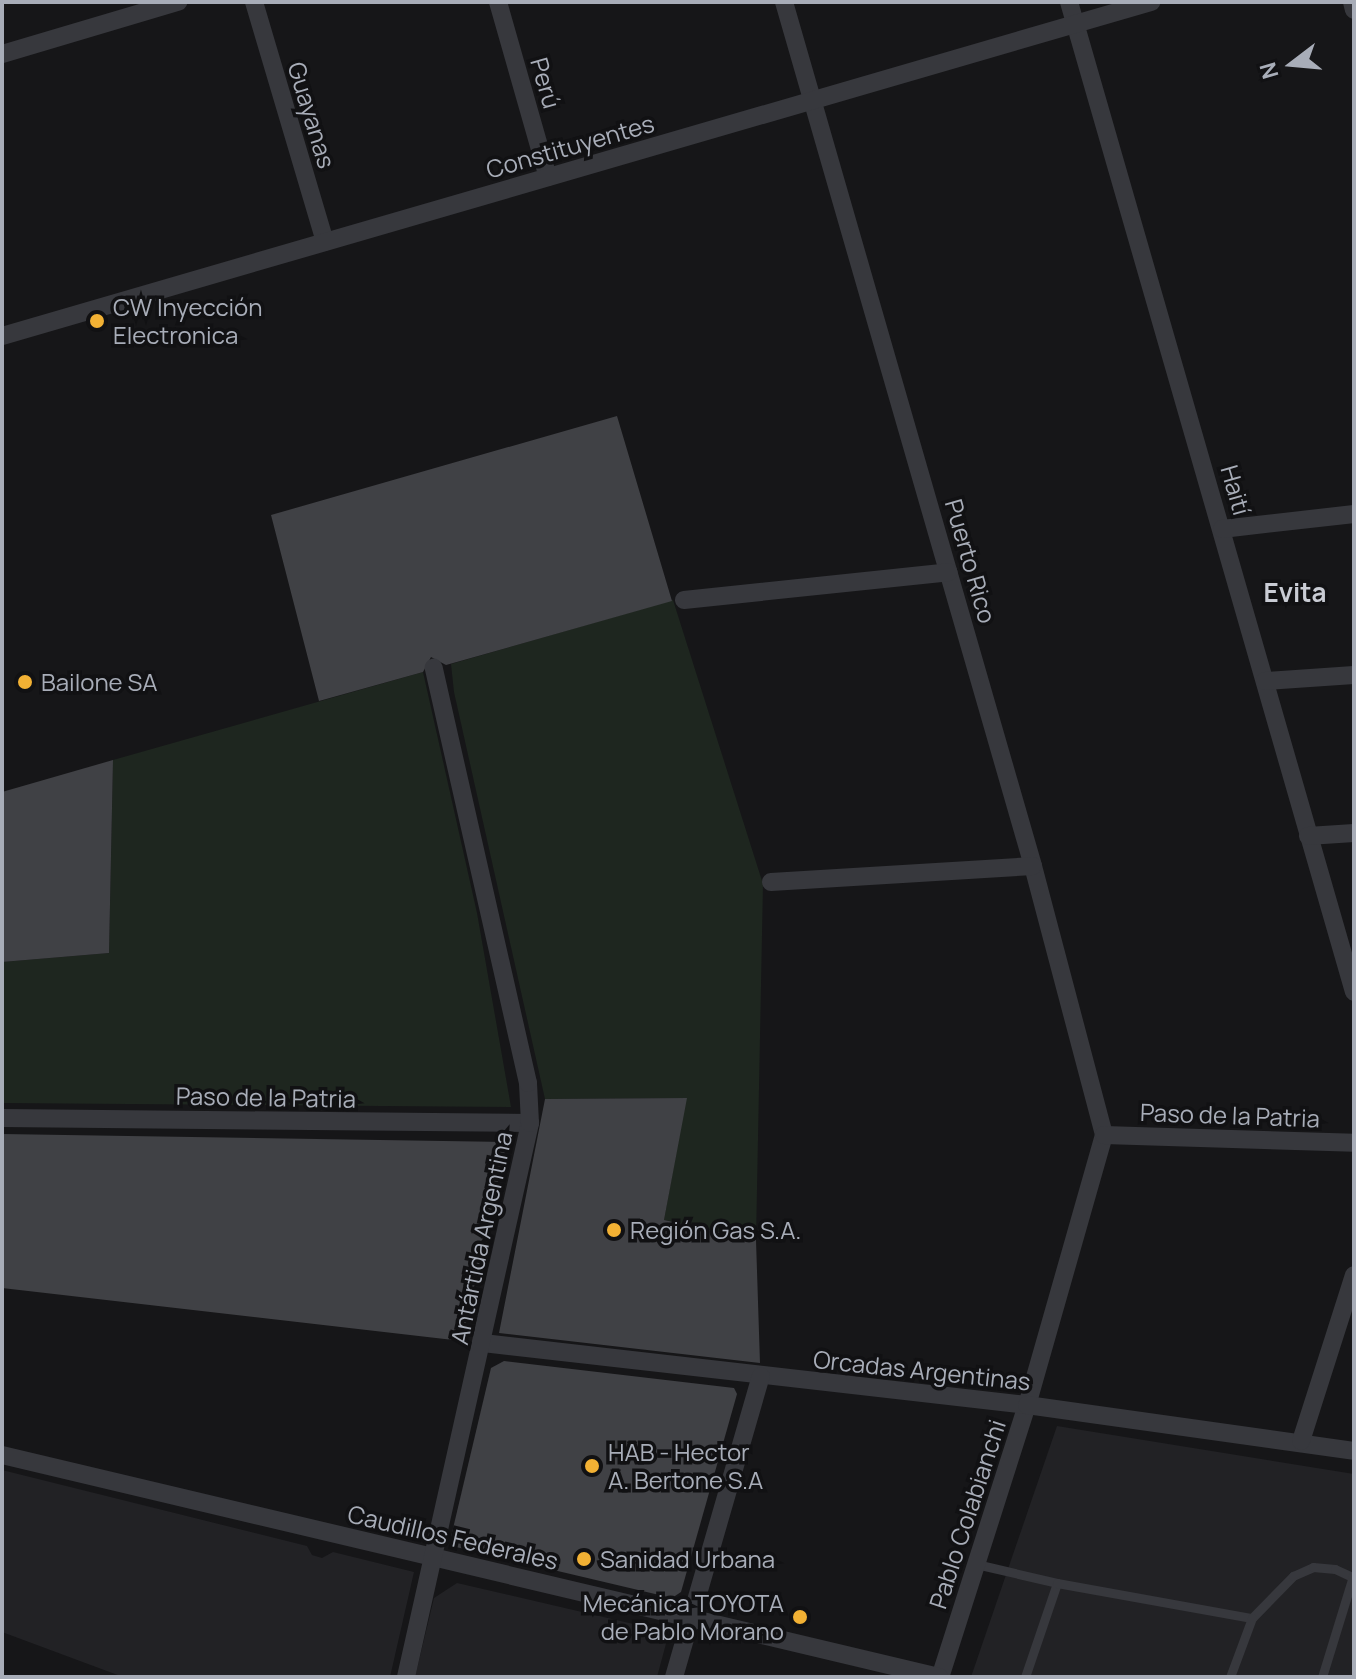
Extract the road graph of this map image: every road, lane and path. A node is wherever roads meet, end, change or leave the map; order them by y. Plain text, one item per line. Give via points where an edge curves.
1 (178, 2) edge
2 (254, 2) edge
3 (498, 2) edge
4 (784, 2) edge
5 (1069, 2) edge
6 (1151, 2) edge
7 (1352, 2) edge
8 (1354, 10) edge
9 (1075, 24) junction
10 (2, 54) edge
11 (812, 101) junction
12 (548, 177) junction
13 (325, 242) junction
14 (2, 336) edge
15 (1354, 514) edge
16 (1222, 529) junction
17 (949, 572) junction
18 (684, 600) dead end
19 (434, 668) dead end
20 (1354, 675) edge
21 (1265, 681) junction
22 (1354, 833) edge
23 (1308, 836) junction
24 (1033, 866) junction
25 (771, 882) dead end
26 (1353, 986) edge
27 (2, 1118) edge
28 (530, 1123) junction
29 (1104, 1135) junction
30 (1354, 1143) edge
31 (1354, 1275) edge
32 (483, 1343) junction
33 (761, 1376) junction
34 (1027, 1405) junction
35 (1301, 1441) junction
36 (1354, 1451) edge
37 (2, 1455) edge
38 (435, 1558) junction
39 (976, 1564) junction
40 (1353, 1577) edge
41 (1057, 1583) junction
42 (692, 1617) junction
43 (1252, 1618) junction
44 (406, 1677) edge
45 (674, 1677) edge
46 (940, 1677) edge
47 (1025, 1677) edge
48 (1230, 1677) edge
49 (1322, 1677) edge

1 - 10 street
2 - 13 street, Guayanas
3 - 12 street, Perú
4 - 11 street, Puerto Rico
5 - 9 street, Haití
6 - 9 street, Constituyentes
7 - 8 street
9 - 11 street, Constituyentes
9 - 16 street, Haití
11 - 12 street, Constituyentes
11 - 17 street, Puerto Rico
12 - 13 street, Constituyentes
13 - 14 street, Constituyentes
15 - 16 street
16 - 21 street, Haití
17 - 18 street
17 - 24 street, Puerto Rico
19 - 28 street, Antártida Argentina via 528,1083
20 - 21 street
21 - 23 street, Haití
22 - 23 street
23 - 26 street, Haití
24 - 25 street
24 - 29 street, Puerto Rico
27 - 28 street, Paso de la Patria
28 - 32 street, Antártida Argentina
29 - 30 street, Paso de la Patria
29 - 34 street, Pablo Colabianchi
31 - 35 street
32 - 33 street, Orcadas Argentinas
32 - 38 street, Antártida Argentina
33 - 34 street, Orcadas Argentinas
33 - 42 street
34 - 35 street, Orcadas Argentinas
34 - 39 street, Pablo Colabianchi
35 - 36 street, Orcadas Argentinas
37 - 38 street, Caudillos Federales
38 - 42 street, Caudillos Federales
38 - 44 street, Antártida Argentina
39 - 41 lane
39 - 46 street, Pablo Colabianchi
40 - 43 lane via 1313,1567 1293,1576
40 - 49 lane
41 - 43 lane
41 - 47 lane
42 - 45 street
42 - 46 street, Caudillos Federales
43 - 48 lane

